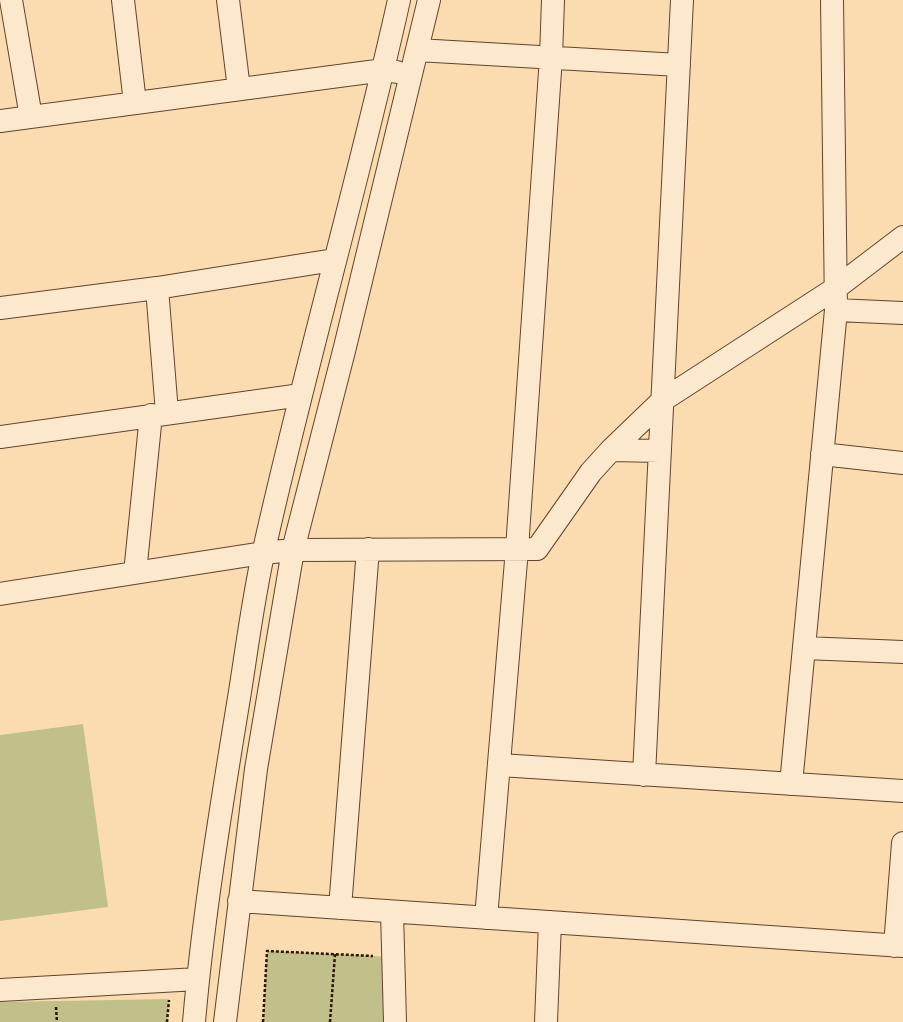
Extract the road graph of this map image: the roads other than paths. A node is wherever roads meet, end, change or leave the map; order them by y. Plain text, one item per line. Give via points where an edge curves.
1 (11, 0) edge
2 (123, 0) edge
3 (228, 0) edge
4 (399, 0) edge
5 (429, 0) edge
6 (553, 0) edge
7 (682, 0) edge
8 (832, 0) edge
9 (417, 50) junction
10 (550, 57) junction
11 (679, 65) junction
12 (384, 70) junction
13 (411, 75) junction
14 (239, 90) junction
15 (134, 103) junction
16 (31, 117) junction
17 (0, 122) edge
18 (903, 237) edge
19 (334, 260) junction
20 (158, 288) junction
21 (836, 288) junction
22 (0, 308) edge
23 (836, 310) junction
24 (903, 313) edge
25 (301, 394) junction
26 (662, 400) junction
27 (159, 414) junction
28 (0, 437) edge
29 (611, 450) junction
30 (660, 451) junction
31 (822, 454) junction
32 (903, 463) edge
33 (368, 549) junction
34 (517, 549) junction
35 (293, 550) junction
36 (263, 553) junction
37 (135, 573) junction
38 (0, 594) edge
39 (804, 648) junction
40 (903, 652) edge
41 (500, 765) junction
42 (644, 775) junction
43 (791, 784) junction
44 (903, 791) edge
45 (903, 843) edge
46 (239, 902) junction
47 (340, 908) junction
48 (392, 912) junction
49 (486, 918) junction
50 (550, 922) junction
51 (899, 946) edge
52 (198, 979) junction
53 (0, 990) edge
54 (194, 1022) edge
55 (225, 1022) edge
56 (395, 1022) edge
57 (546, 1022) edge

1 - 16 street
2 - 15 street
3 - 14 street
4 - 12 street
5 - 9 street
6 - 10 street
7 - 11 street
8 - 21 street
9 - 10 street
9 - 13 street
10 - 11 street
10 - 34 street
11 - 26 street
12 - 13 street
12 - 14 street
12 - 19 street
13 - 35 street
14 - 15 street
15 - 16 street
16 - 17 street
18 - 21 street
19 - 20 street
19 - 25 street
20 - 22 street
20 - 27 street
21 - 23 street
21 - 26 street
23 - 24 street
23 - 31 street
25 - 27 street
25 - 36 street
26 - 29 street
26 - 30 street
27 - 28 street
27 - 37 street
29 - 30 street
29 - 34 street via 591,472 537,549
30 - 42 street
31 - 32 street
31 - 39 street
33 - 34 street
33 - 35 street
33 - 47 street
34 - 41 street
35 - 36 street
35 - 46 street via 256,769
36 - 37 street
36 - 52 street via 228,767
37 - 38 street
39 - 40 street
39 - 43 street
41 - 42 street
41 - 49 street
42 - 43 street
43 - 44 street
45 - 51 street
46 - 47 street
46 - 55 street
47 - 48 street
48 - 49 street
48 - 56 street
49 - 50 street
50 - 51 street
50 - 57 street
52 - 53 street
52 - 54 street

